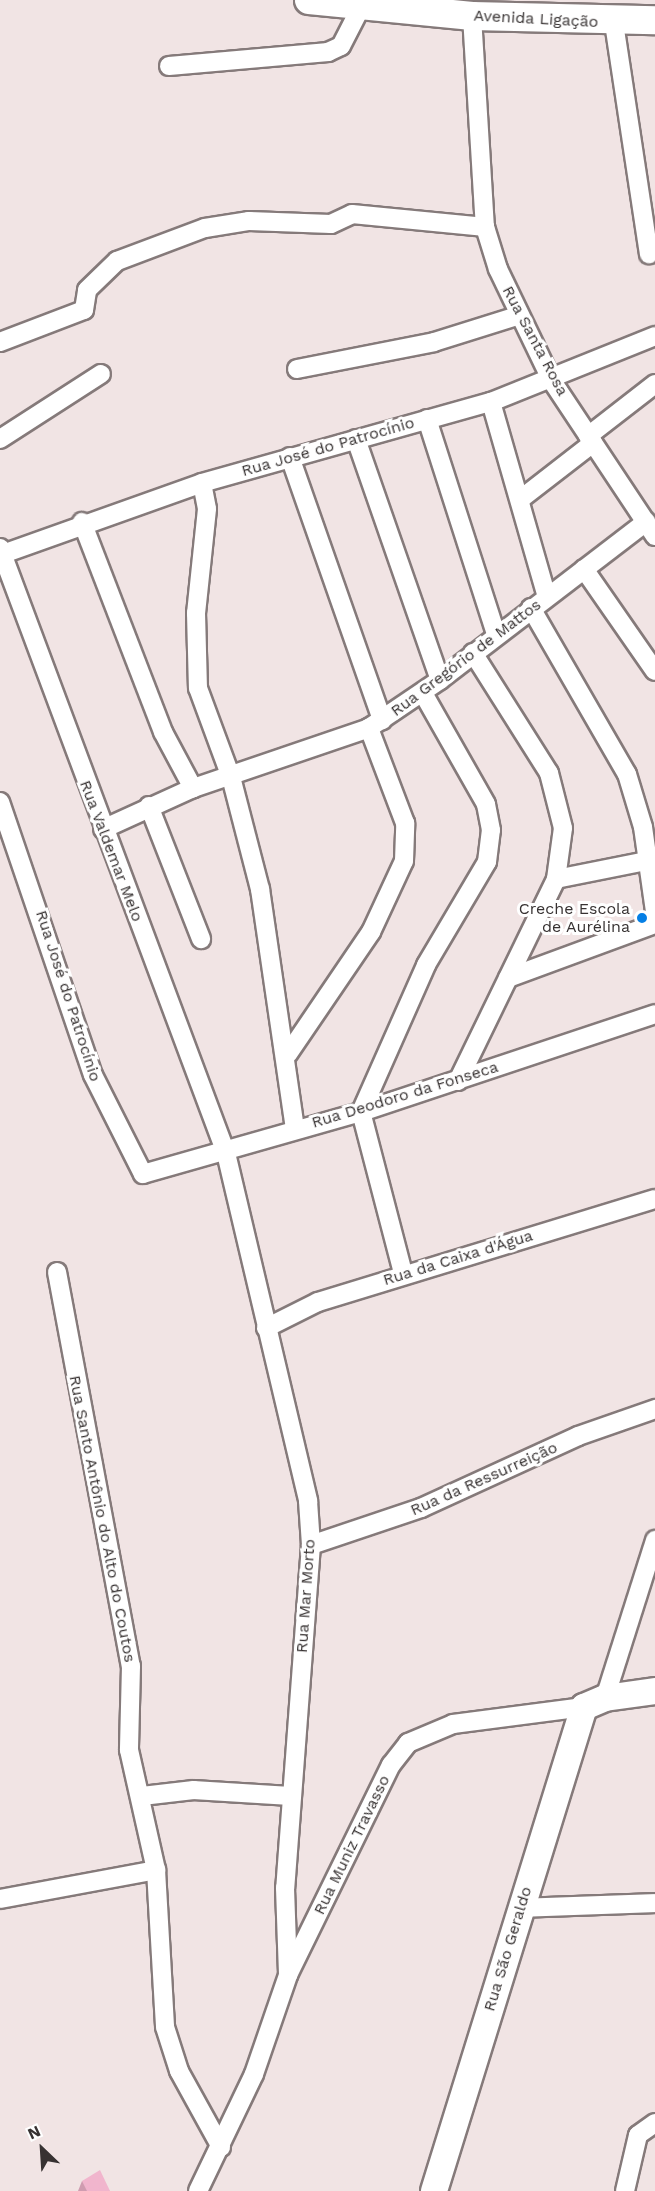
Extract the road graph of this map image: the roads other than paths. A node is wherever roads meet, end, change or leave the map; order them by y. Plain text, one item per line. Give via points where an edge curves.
1 (309, 0) edge
2 (362, 5) junction
3 (472, 16) junction
4 (655, 20) edge
5 (614, 23) junction
6 (169, 66) dead end
7 (485, 227) junction
8 (650, 254) dead end
9 (518, 316) junction
10 (655, 336) edge
11 (0, 342) edge
12 (297, 369) dead end
13 (101, 374) dead end
14 (552, 381) junction
15 (655, 384) edge
16 (491, 402) junction
17 (427, 419) junction
18 (0, 439) edge
19 (356, 439) junction
20 (591, 440) junction
21 (290, 457) junction
22 (201, 483) junction
23 (522, 498) junction
24 (82, 522) junction
25 (650, 529) edge
26 (1, 553) edge
27 (584, 569) junction
28 (548, 597) junction
29 (531, 609) junction
30 (496, 634) junction
31 (473, 653) junction
32 (655, 671) edge
33 (440, 680) junction
34 (423, 693) junction
35 (376, 724) junction
36 (231, 777) junction
37 (193, 788) junction
38 (0, 802) edge
39 (149, 806) junction
40 (103, 829) junction
41 (646, 861) junction
42 (556, 879) junction
43 (655, 911) edge
44 (655, 924) edge
45 (201, 939) dead end
46 (508, 978) junction
47 (655, 1014) edge
48 (288, 1053) junction
49 (458, 1081) junction
50 (361, 1112) junction
51 (295, 1128) junction
52 (226, 1153) junction
53 (154, 1173) joint
54 (655, 1199) edge
55 (57, 1272) dead end
56 (403, 1273) junction
57 (266, 1328) junction
58 (655, 1409) edge
59 (655, 1540) edge
60 (311, 1545) junction
61 (655, 1691) edge
62 (594, 1703) junction
63 (142, 1796) junction
64 (290, 1796) junction
65 (156, 1870) junction
66 (0, 1899) edge
67 (655, 1903) edge
68 (520, 1908) junction
69 (288, 1975) junction
70 (655, 2122) edge
71 (221, 2147) junction
72 (200, 2188) edge
73 (183, 2191) edge
74 (434, 2191) edge
75 (625, 2191) edge

1 - 2 main road, Avenida Ligação
2 - 3 main road, Avenida Ligação
2 - 6 street via 341,46 328,52
3 - 5 main road, Avenida Ligação
3 - 7 street, Rua Santa Rosa
4 - 5 main road, Avenida Ligação
5 - 8 street
7 - 9 street, Rua Santa Rosa
7 - 11 street via 352,214 331,224 249,221 206,228 117,261 87,290 84,310
9 - 12 street via 434,342
9 - 14 street, Rua Santa Rosa
10 - 14 street, Rua José do Patrocínio
13 - 18 street
14 - 16 street, Rua José do Patrocínio
14 - 20 street, Rua Santa Rosa
15 - 20 street
16 - 17 street, Rua José do Patrocínio
16 - 23 street
17 - 19 street, Rua José do Patrocínio
17 - 30 street
19 - 21 street, Rua José do Patrocínio
19 - 33 street
20 - 23 street
20 - 25 street, Rua Santa Rosa
21 - 22 street, Rua José do Patrocínio
21 - 35 street
22 - 24 street, Rua José do Patrocínio
22 - 36 street via 207,508 196,665 198,688
23 - 28 street
24 - 26 street, Rua José do Patrocínio
24 - 37 street via 163,732
25 - 27 street, Rua Gregório de Mattos
26 - 40 street, Rua Valdemar Melo
27 - 28 street, Rua Gregório de Mattos
27 - 32 street
28 - 29 street, Rua Gregório de Mattos
29 - 30 street, Rua Gregório de Mattos
29 - 41 street via 627,774 643,827
30 - 31 street, Rua Gregório de Mattos
31 - 33 street, Rua Gregório de Mattos
31 - 42 street via 556,790 563,828
33 - 34 street, Rua Gregório de Mattos
34 - 35 street, Rua Gregório de Mattos
34 - 50 street via 486,804 491,830 487,861 426,965
35 - 36 street, Rua Gregório de Mattos
35 - 48 street via 405,823 404,861 364,942
36 - 37 street, Rua Gregório de Mattos
36 - 48 street via 260,889
37 - 39 street, Rua Gregório de Mattos
38 - 53 street, Rua José do Patrocínio via 93,1075 137,1170
39 - 40 street, Rua Gregório de Mattos
39 - 45 street
40 - 52 street, Rua Valdemar Melo
41 - 42 street
41 - 43 street
42 - 46 street
44 - 46 street
46 - 49 street
47 - 49 street, Rua Deodoro da Fonseca
48 - 51 street
49 - 50 street, Rua Deodoro da Fonseca
50 - 51 street, Rua Deodoro da Fonseca
50 - 56 street
51 - 52 street, Rua Deodoro da Fonseca
52 - 53 street, Rua Deodoro da Fonseca
52 - 57 street, Rua Mar Morto
54 - 56 street, Rua da Caixa d'Água
55 - 63 street, Rua Santo Antônio do Alto do Coutos via 131,1665 129,1750
56 - 57 street, Rua da Caixa d'Água via 318,1302
57 - 60 street, Rua Mar Morto via 308,1501
58 - 60 street, Rua da Ressurreição via 579,1436 421,1508
59 - 62 street
60 - 64 street, Rua Mar Morto
61 - 62 street, Rua Muniz Travasso
62 - 68 street, Rua São Geraldo
62 - 69 street, Rua Muniz Travasso via 453,1724 408,1743 391,1765
63 - 64 street via 194,1790
63 - 65 street, Rua Santo Antônio do Alto do Coutos
64 - 69 street, Rua Mar Morto
65 - 66 street
65 - 71 street, Rua Santo Antônio do Alto do Coutos via 165,2027 179,2071
67 - 68 street
68 - 74 street, Rua São Geraldo
69 - 71 street, Rua Muniz Travasso
70 - 75 street via 638,2134
71 - 72 street, Rua Muniz Travasso
72 - 73 street

